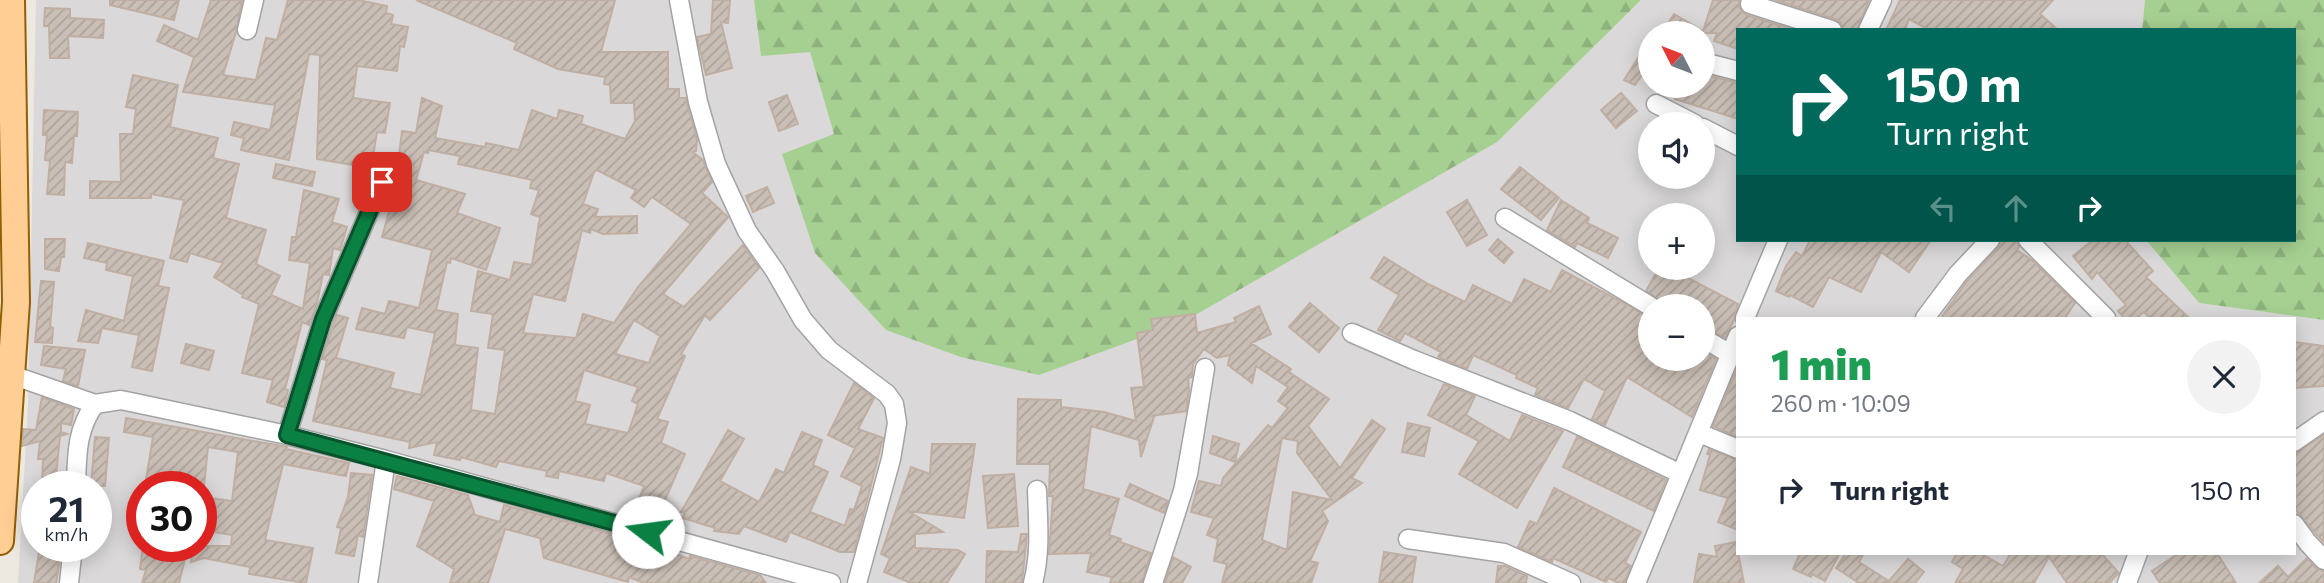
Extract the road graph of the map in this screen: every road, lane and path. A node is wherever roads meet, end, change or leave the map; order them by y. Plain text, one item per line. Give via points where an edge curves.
1 (11, 0) edge
2 (254, 0) edge
3 (679, 0) edge
4 (1882, 0) edge
5 (1750, 4) dead end
6 (1826, 28) edge
7 (1869, 28) edge
8 (247, 30) dead end
9 (1715, 65) edge
10 (1736, 70) edge
11 (1656, 104) dead end
12 (1672, 112) edge
13 (1715, 134) edge
14 (1736, 145) edge
15 (382, 182) dead end
16 (1505, 218) dead end
17 (1777, 242) edge
18 (1988, 242) edge
19 (2030, 242) edge
20 (1638, 299) edge
21 (1745, 317) edge
22 (1925, 317) edge
23 (2105, 317) edge
24 (1352, 333) dead end
25 (1736, 340) edge
26 (1715, 345) edge
27 (1730, 354) junction
28 (12, 375) junction
29 (95, 404) junction
30 (2324, 421) edge
31 (1699, 433) junction
32 (287, 435) junction
33 (2296, 441) edge
34 (1736, 448) edge
35 (386, 460) junction
36 (77, 471) edge
37 (1681, 474) junction
38 (1184, 486) junction
39 (1037, 490) dead end
40 (2296, 527) edge
41 (1408, 540) dead end
42 (0, 541) edge
43 (2137, 555) edge
44 (2324, 560) edge
45 (71, 562) edge
46 (2129, 582) edge
47 (69, 583) edge
48 (368, 583) edge
49 (831, 583) edge
50 (857, 583) edge
51 (1033, 583) edge
52 (1153, 583) edge
53 (1572, 583) edge
54 (1636, 583) edge

1 - 28 main road via 16,302
2 - 8 street
3 - 50 street via 698,102 716,164 747,231 803,320 830,350 894,404 897,423 891,459
4 - 7 street
5 - 6 street
9 - 10 street
11 - 12 street
13 - 14 street
15 - 32 street via 323,319
16 - 20 street
17 - 21 street
18 - 22 street
19 - 23 street
24 - 37 street via 1570,421
25 - 27 street
26 - 27 street
27 - 31 street
28 - 29 street
28 - 42 main road
29 - 32 street via 121,400
29 - 36 street via 78,439
30 - 33 street
31 - 34 street
31 - 37 street
32 - 35 street
35 - 48 street
35 - 49 street
37 - 54 street
38 - 38 street via 1188,474 1205,368 1189,460
38 - 52 street
39 - 51 street via 1039,543
40 - 44 street
41 - 53 street via 1504,552
43 - 46 street
45 - 47 street

